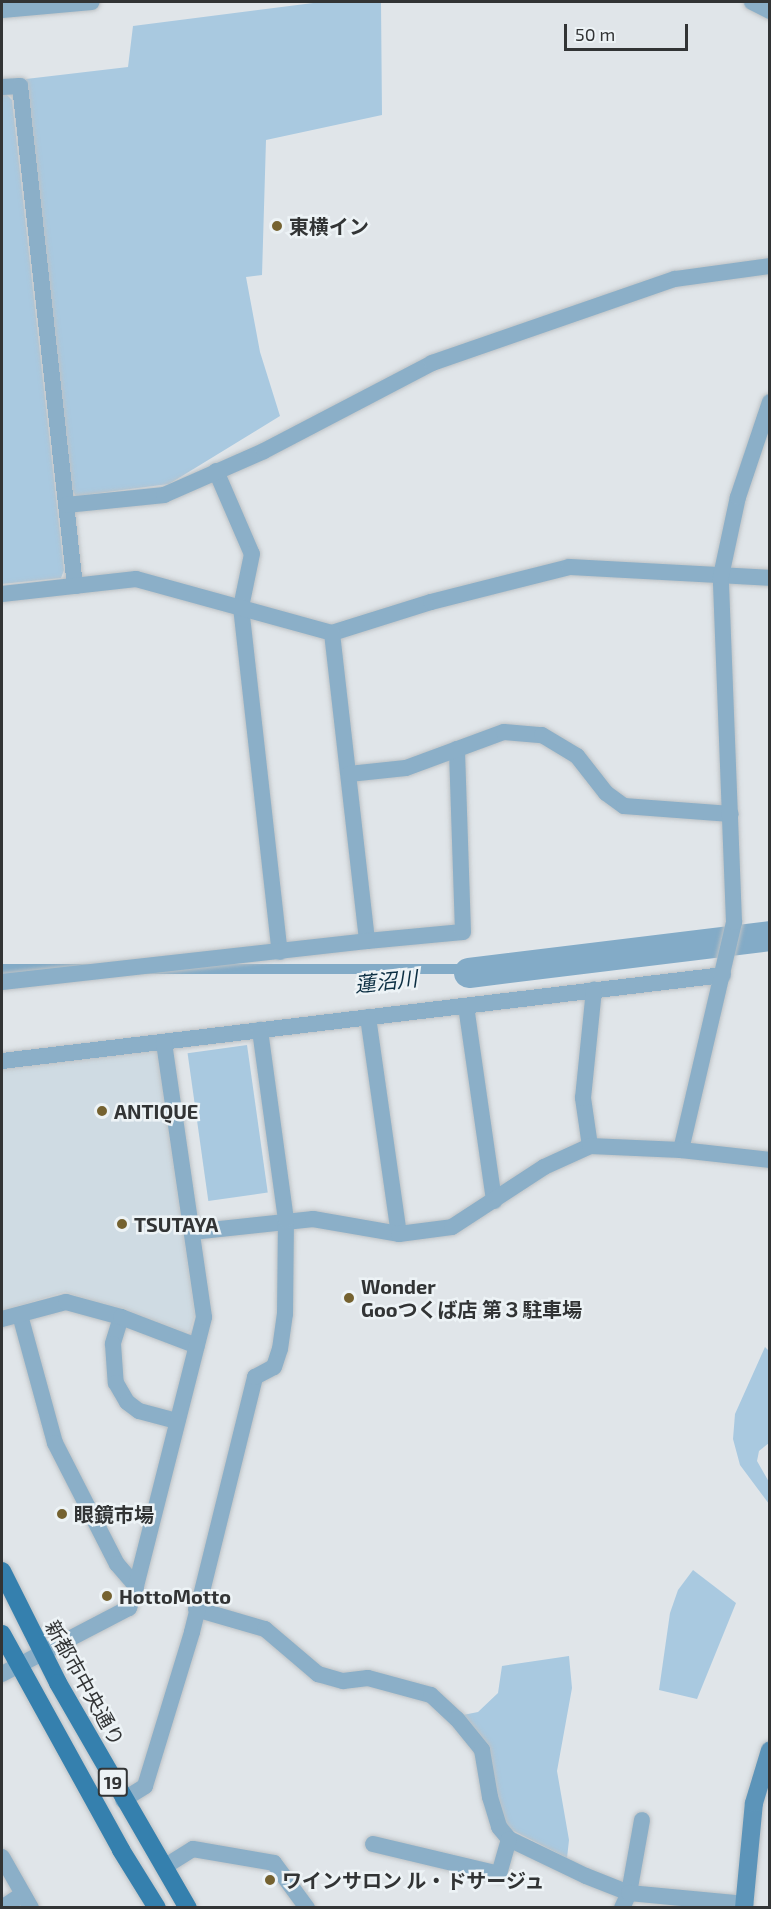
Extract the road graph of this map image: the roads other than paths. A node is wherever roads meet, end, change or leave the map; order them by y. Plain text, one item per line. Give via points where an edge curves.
1 (92, 2) edge
2 (752, 2) edge
3 (69, 3) edge
4 (21, 5) edge
5 (2, 10) edge
6 (770, 11) edge
7 (2, 87) edge
8 (770, 266) edge
9 (770, 402) edge
10 (216, 471) junction
11 (66, 505) junction
12 (721, 576) junction
13 (770, 578) edge
14 (75, 586) junction
15 (2, 594) edge
16 (241, 607) junction
17 (332, 633) junction
18 (457, 749) junction
19 (349, 774) junction
20 (731, 814) junction
21 (367, 941) junction
22 (280, 952) junction
23 (724, 967) junction
24 (2, 982) edge
25 (594, 990) junction
26 (466, 1006) junction
27 (368, 1017) junction
28 (260, 1030) junction
29 (164, 1042) junction
30 (2, 1061) edge
31 (590, 1146) junction
32 (681, 1150) junction
33 (770, 1160) edge
34 (494, 1201) junction
35 (286, 1220) junction
36 (192, 1232) junction
37 (399, 1234) junction
38 (20, 1315) junction
39 (121, 1317) junction
40 (2, 1319) edge
41 (197, 1346) junction
42 (176, 1421) junction
43 (2, 1571) edge
44 (136, 1586) junction
45 (196, 1609) junction
46 (2, 1634) edge
47 (42, 1653) junction
48 (9, 1670) edge
49 (770, 1750) edge
50 (123, 1800) junction
51 (642, 1820) dead end
52 (508, 1839) junction
53 (373, 1844) dead end
54 (2, 1857) edge
55 (164, 1867) junction
56 (626, 1900) edge
57 (27, 1901) edge
58 (745, 1906) edge
59 (2, 1908) edge
60 (157, 1908) edge
61 (188, 1908) edge
62 (307, 1908) edge

1 - 3 street
2 - 6 street
3 - 4 street
4 - 5 street
7 - 11 street via 20,86
8 - 10 street via 675,279 442,359 264,451
9 - 12 street via 738,497
10 - 11 street via 164,495
10 - 16 street via 252,554
11 - 14 street
12 - 13 street
12 - 17 street via 711,572 569,567 430,602
12 - 20 street
14 - 15 street
14 - 16 street via 136,579
16 - 17 street
16 - 22 street
17 - 19 street
18 - 19 street via 406,768
18 - 20 street via 504,732 542,735 577,756 606,793 624,807
18 - 21 street via 463,932
19 - 21 street
20 - 23 street via 734,922
21 - 22 street
22 - 24 street
23 - 25 street
23 - 32 street
25 - 26 street
25 - 31 street via 583,1098
26 - 27 street
26 - 34 street
27 - 28 street
27 - 37 street
28 - 29 street
28 - 35 street
29 - 30 street
29 - 36 street
31 - 32 street
31 - 34 street via 544,1167
32 - 33 street
34 - 37 street via 452,1227
35 - 36 street
35 - 37 street via 313,1220
35 - 45 street via 285,1314 280,1349 274,1367 255,1377
36 - 41 street via 204,1317
38 - 39 street via 66,1302
38 - 40 street
38 - 44 street via 55,1443 117,1564
39 - 41 street
39 - 42 street via 113,1344 117,1383 127,1402 139,1411
41 - 42 street
42 - 44 street
43 - 47 main road, 新都市中央通り / 19
44 - 47 street via 129,1608
45 - 50 street via 145,1786
45 - 52 street via 265,1629 318,1674 343,1681 368,1678 431,1695 482,1750 490,1797
46 - 48 main road, 19
47 - 48 street
47 - 50 main road, 新都市中央通り / 19
48 - 60 main road, 19
49 - 58 street via 754,1803
50 - 55 main road, 新都市中央通り / 19
51 - 56 street
52 - 53 street via 499,1874
52 - 56 street
54 - 57 street
55 - 61 main road, 新都市中央通り / 19
55 - 62 street via 193,1848 274,1863
56 - 58 street
57 - 59 street

